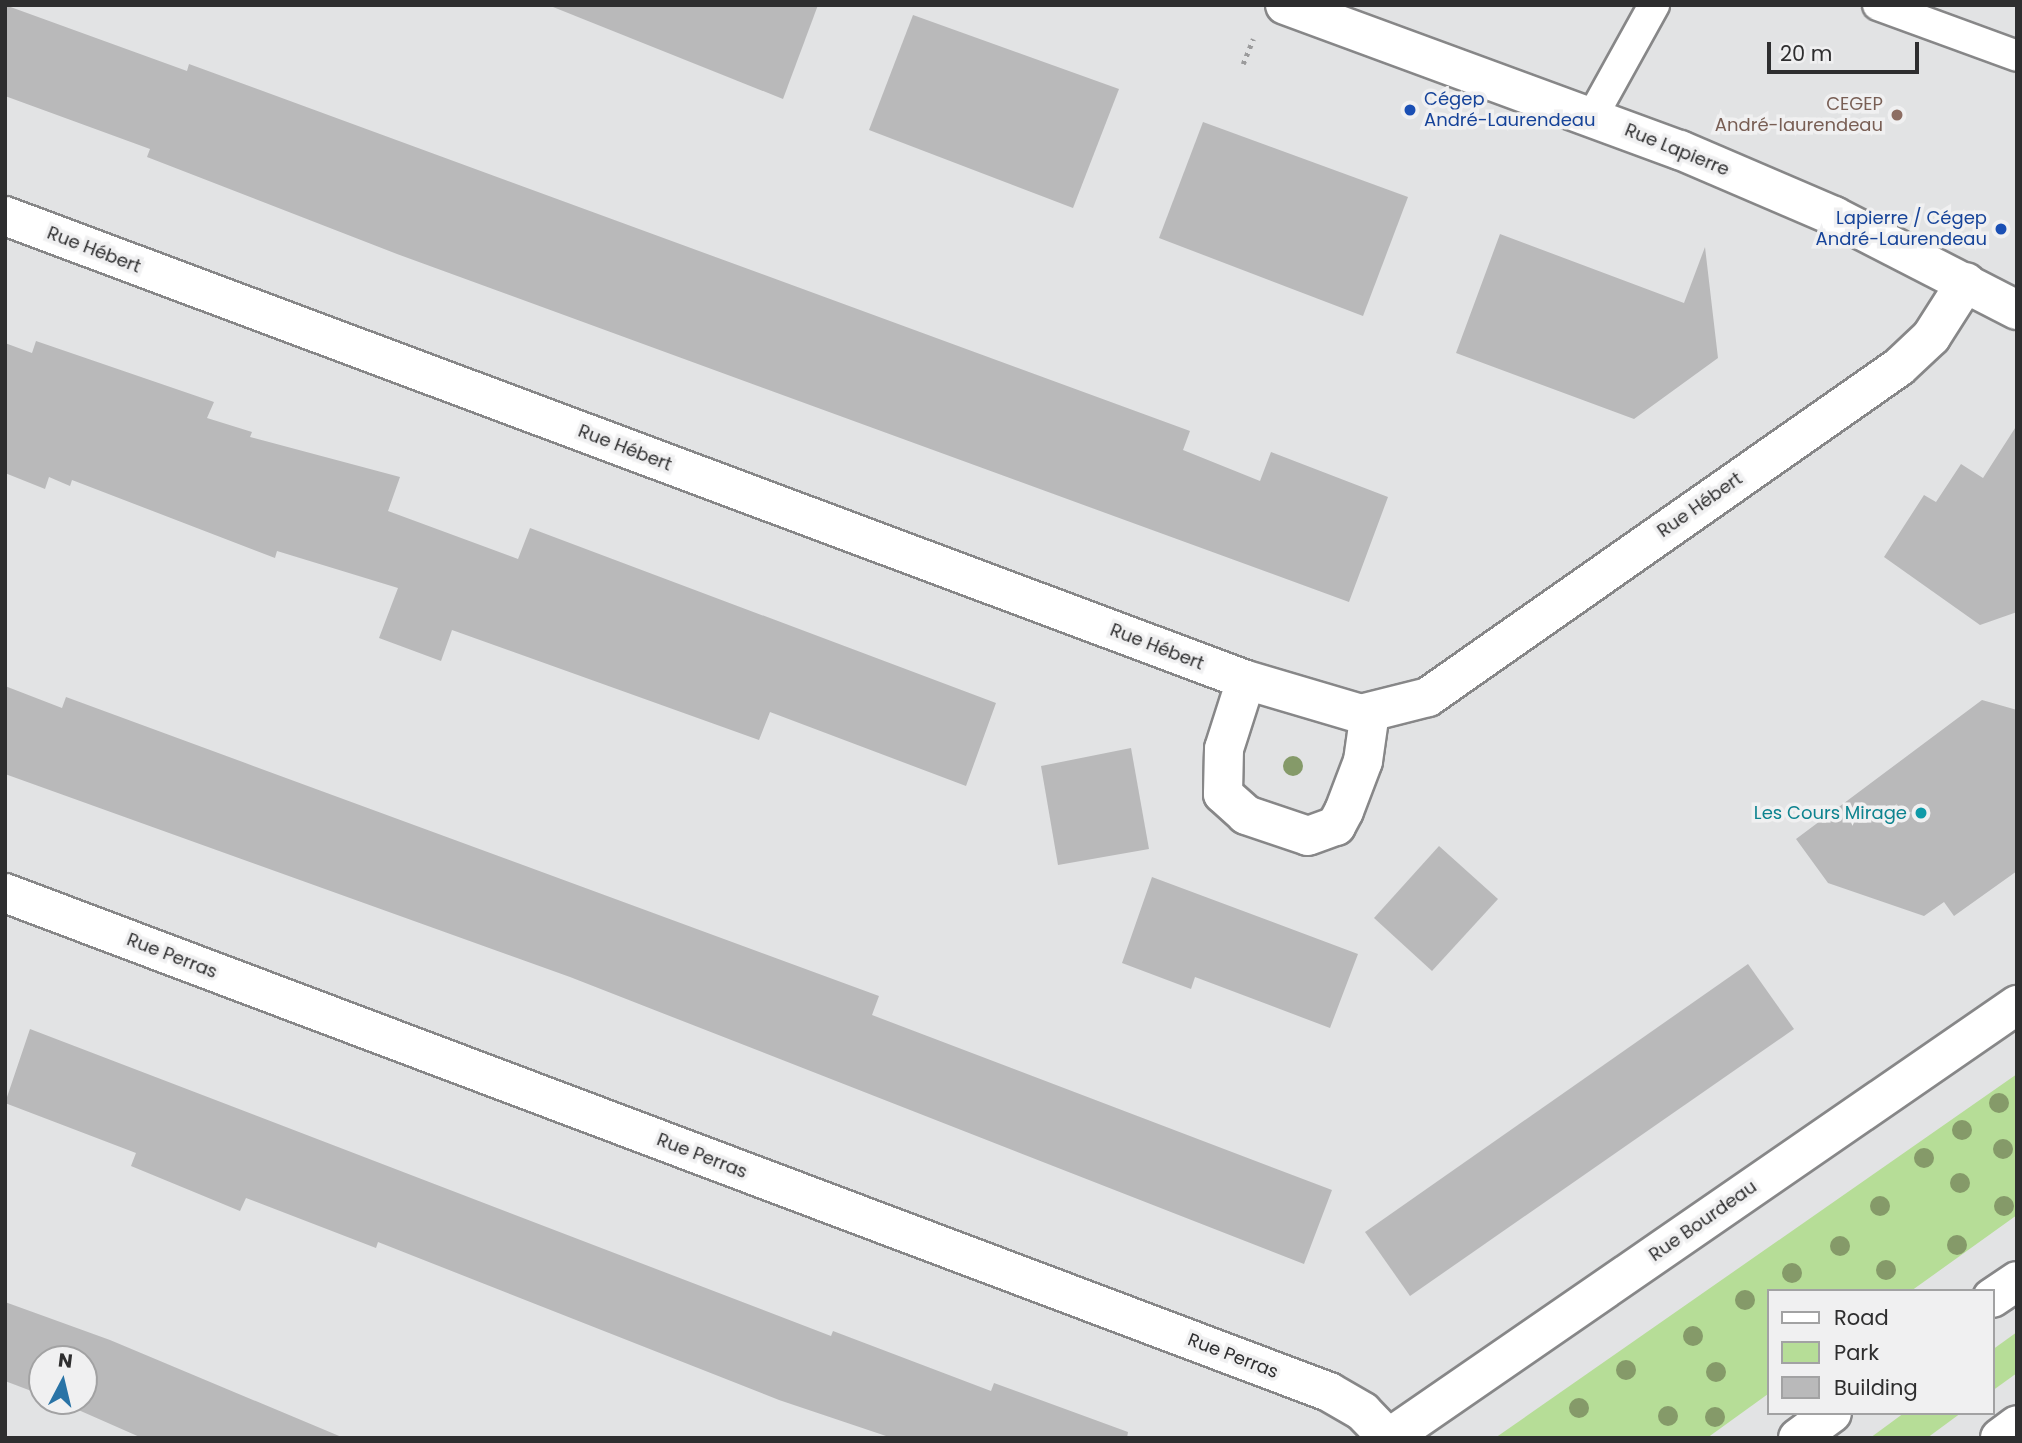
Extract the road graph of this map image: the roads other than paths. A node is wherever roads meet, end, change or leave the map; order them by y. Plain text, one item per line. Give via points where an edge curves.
1 (1285, 5) edge
2 (1654, 5) edge
3 (1878, 5) edge
4 (2017, 55) edge
5 (1592, 117) junction
6 (5, 216) edge
7 (1966, 282) junction
8 (2017, 310) edge
9 (1246, 680) junction
10 (1370, 712) junction
11 (5, 893) edge
12 (2017, 1005) edge
13 (2017, 1281) edge
14 (1994, 1297) edge
15 (1829, 1415) edge
16 (2017, 1425) edge
17 (1388, 1438) edge
18 (1797, 1438) edge
19 (2000, 1438) edge

1 - 5 street, Rue Lapierre
2 - 5 lane
3 - 4 lane
5 - 7 street, Rue Lapierre via 1834,216
6 - 9 street, Rue Hébert
7 - 8 street, Rue Lapierre
7 - 10 street, Rue Hébert via 1931,337 1899,367 1428,697
9 - 10 street, Rue Hébert via 1329,708
9 - 10 street via 1224,749 1223,794 1246,815 1308,836 1336,826 1344,811 1363,761
11 - 17 street, Rue Perras via 1329,1392 1363,1412
12 - 17 street, Rue Bourdeau
13 - 14 street
15 - 18 street
16 - 19 street

